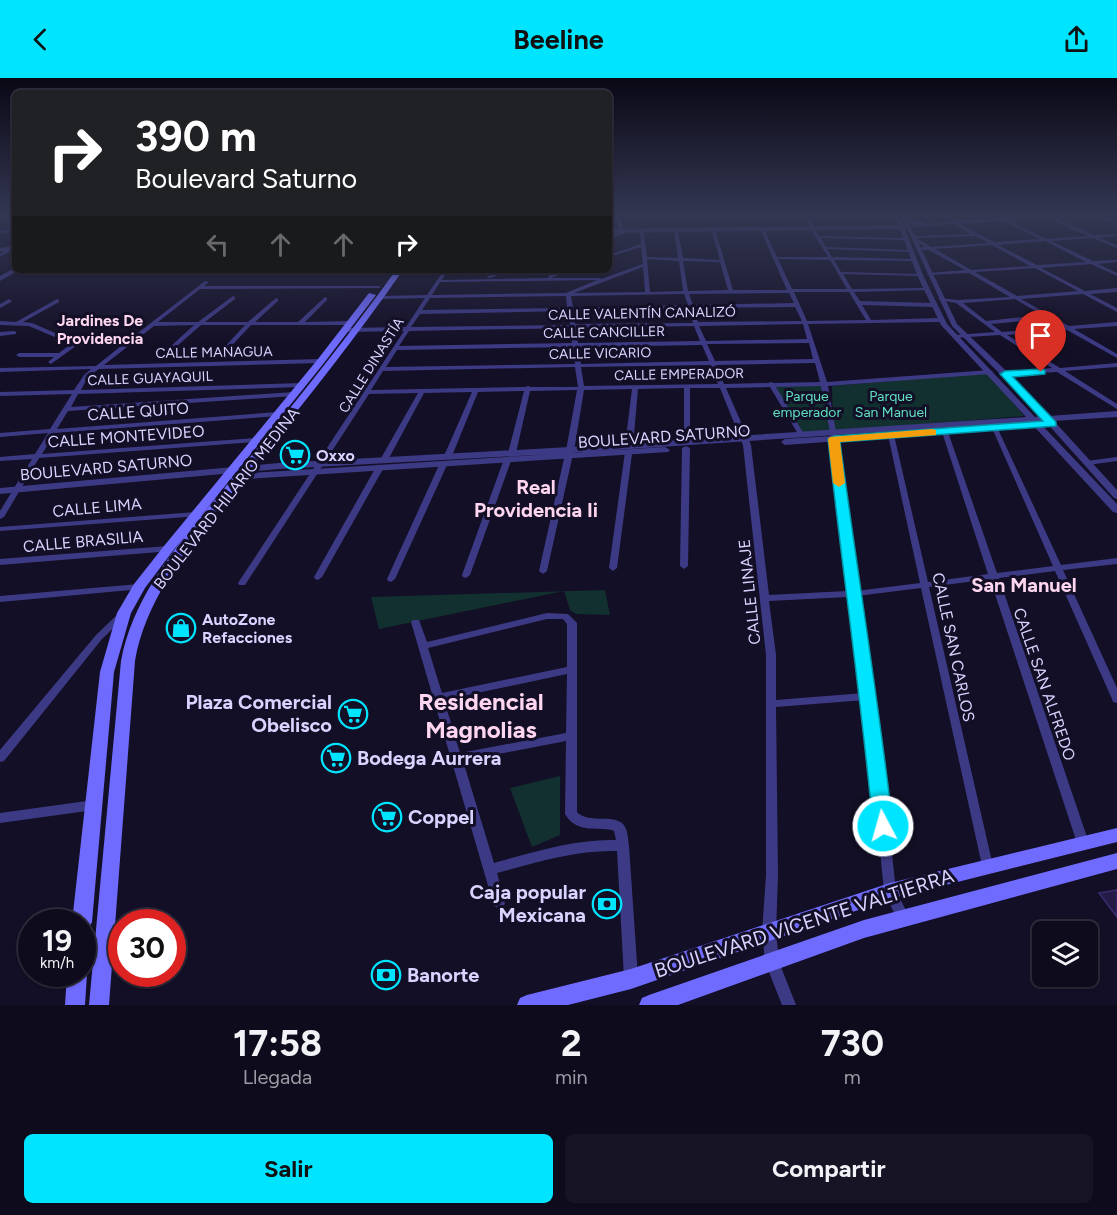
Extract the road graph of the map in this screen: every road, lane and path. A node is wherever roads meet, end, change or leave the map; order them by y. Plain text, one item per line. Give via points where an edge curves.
1 (644, 258) edge
2 (778, 258) edge
3 (832, 258) edge
4 (843, 258) edge
5 (923, 258) edge
6 (950, 258) edge
7 (1019, 258) edge
8 (1084, 258) edge
9 (682, 259) junction
10 (914, 260) joint
11 (721, 261) joint
12 (1117, 261) edge
13 (644, 262) junction
14 (1092, 262) junction
15 (1035, 267) junction
16 (972, 271) junction
17 (253, 273) dead end
18 (336, 273) edge
19 (390, 273) edge
20 (397, 273) edge
21 (445, 273) edge
22 (501, 273) edge
23 (561, 273) edge
24 (841, 273) junction
25 (929, 274) junction
26 (920, 275) junction
27 (1117, 275) edge
28 (544, 279) junction
29 (604, 279) junction
30 (440, 280) junction
31 (480, 280) junction
32 (207, 282) dead end
33 (198, 288) junction
34 (927, 289) junction
35 (791, 290) junction
36 (851, 290) junction
37 (1117, 290) edge
38 (731, 291) junction
39 (379, 292) junction
40 (648, 292) junction
41 (687, 292) junction
42 (1083, 292) junction
43 (568, 293) junction
44 (429, 296) junction
45 (233, 298) dead end
46 (1019, 298) junction
47 (325, 299) dead end
48 (941, 299) junction
49 (276, 300) dead end
50 (9, 301) dead end
51 (57, 301) dead end
52 (958, 302) junction
53 (859, 303) junction
54 (797, 305) junction
55 (934, 305) junction
56 (0, 306) edge
57 (691, 307) junction
58 (570, 309) junction
59 (1117, 310) edge
60 (420, 312) junction
61 (1023, 319) dead end
62 (940, 320) junction
63 (805, 322) junction
64 (870, 322) junction
65 (985, 322) junction
66 (0, 323) edge
67 (18, 323) junction
68 (200, 323) junction
69 (250, 323) junction
70 (300, 323) junction
71 (153, 324) junction
72 (696, 324) junction
73 (1117, 324) edge
74 (573, 326) junction
75 (351, 328) junction
76 (1070, 328) junction
77 (407, 329) junction
78 (14, 333) dead end
79 (0, 334) edge
80 (1002, 334) junction
81 (965, 336) junction
82 (955, 337) junction
83 (811, 341) junction
84 (704, 343) junction
85 (75, 344) junction
86 (125, 344) junction
87 (576, 345) junction
88 (396, 348) junction
89 (221, 354) dead end
90 (60, 355) junction
91 (19, 356) dead end
92 (1117, 356) edge
93 (161, 358) dead end
94 (321, 361) junction
95 (817, 361) junction
96 (51, 362) dead end
97 (713, 363) junction
98 (579, 365) junction
99 (1117, 365) edge
100 (95, 367) junction
101 (383, 369) junction
102 (0, 370) edge
103 (1059, 370) junction
104 (990, 372) junction
105 (1005, 374) junction
106 (771, 384) junction
107 (824, 384) junction
108 (301, 385) junction
109 (722, 385) junction
110 (687, 386) junction
111 (635, 387) junction
112 (528, 388) junction
113 (581, 388) junction
114 (476, 390) junction
115 (422, 391) junction
116 (75, 392) junction
117 (369, 392) junction
118 (0, 394) edge
119 (294, 394) junction
120 (1117, 407) edge
121 (66, 409) junction
122 (278, 414) junction
123 (1117, 414) edge
124 (1117, 420) edge
125 (1043, 421) junction
126 (995, 428) junction
127 (53, 431) junction
128 (945, 432) junction
129 (801, 434) junction
130 (0, 435) edge
131 (833, 435) junction
132 (891, 435) junction
133 (255, 440) junction
134 (746, 441) junction
135 (687, 445) junction
136 (628, 450) junction
137 (568, 454) junction
138 (38, 456) junction
139 (510, 457) junction
140 (0, 459) edge
141 (1117, 459) edge
142 (446, 461) junction
143 (1088, 463) junction
144 (321, 464) junction
145 (381, 465) junction
146 (232, 473) junction
147 (315, 473) junction
148 (17, 490) junction
149 (0, 491) edge
150 (1116, 494) edge
151 (1117, 510) edge
152 (196, 514) junction
153 (0, 517) edge
154 (0, 529) edge
155 (168, 549) junction
156 (1117, 561) edge
157 (0, 562) edge
158 (684, 566) dead end
159 (613, 568) dead end
160 (1059, 569) junction
161 (543, 571) dead end
162 (466, 575) dead end
163 (318, 577) dead end
164 (993, 578) junction
165 (391, 579) dead end
166 (242, 583) dead end
167 (926, 586) junction
168 (139, 587) junction
169 (852, 594) junction
170 (764, 598) junction
171 (0, 599) edge
172 (124, 613) junction
173 (416, 622) dead end
174 (423, 646) junction
175 (571, 670) junction
176 (870, 696) junction
177 (438, 698) junction
178 (1117, 699) edge
179 (772, 704) junction
180 (571, 736) junction
181 (0, 758) edge
182 (456, 758) junction
183 (94, 805) junction
184 (0, 818) edge
185 (1117, 834) edge
186 (1083, 843) junction
187 (623, 846) junction
188 (1117, 861) edge
189 (987, 866) junction
190 (490, 870) junction
191 (890, 891) junction
192 (499, 902) dead end
193 (83, 909) edge
194 (903, 918) junction
195 (769, 932) junction
196 (772, 962) junction
197 (631, 979) junction
198 (76, 987) edge
199 (75, 1005) edge
200 (99, 1005) edge
201 (527, 1005) edge
202 (649, 1005) edge
203 (789, 1005) edge

1 - 13 street
2 - 35 street
3 - 24 street
4 - 10 street
5 - 25 street
6 - 16 street
7 - 15 street
8 - 14 street
9 - 11 street
9 - 13 street
9 - 41 street, CALLE LINAJE
10 - 26 street
11 - 38 street
12 - 14 street
13 - 29 street
13 - 40 street
14 - 15 street
14 - 27 street
15 - 16 street
15 - 42 street
16 - 25 street
16 - 46 street
17 - 18 street
19 - 39 main road, BOULEVARD HILARIO MEDINA
20 - 39 main road, BOULEVARD HILARIO MEDINA
21 - 30 street, CALLE DINASTÍA
22 - 31 street
23 - 28 street
24 - 26 street
24 - 36 street
25 - 48 street
26 - 34 street
28 - 29 street
28 - 31 street
29 - 43 street
30 - 31 street
30 - 44 street, CALLE DINASTÍA
32 - 33 street
33 - 39 street
33 - 71 street
34 - 36 street
34 - 55 street
35 - 36 street
35 - 38 street
35 - 54 street
36 - 53 street
37 - 42 street
38 - 41 street
39 - 44 street
39 - 75 main road, BOULEVARD HILARIO MEDINA
40 - 41 street
40 - 43 street
41 - 57 street, CALLE LINAJE
42 - 46 street
42 - 59 street
43 - 44 street
43 - 58 street
44 - 60 street, CALLE DINASTÍA
45 - 68 street
46 - 52 street
46 - 76 street
47 - 70 street
48 - 52 street
48 - 81 street via 954,325
49 - 69 street
50 - 56 street
51 - 67 street
52 - 65 street
53 - 55 street
53 - 64 street
54 - 57 street
54 - 63 street
55 - 62 street
57 - 58 street
57 - 72 street, CALLE LINAJE
58 - 60 street
58 - 74 street
60 - 77 street, CALLE DINASTÍA
61 - 65 street
62 - 64 street, CALLE VALENTÍN CANALIZÓ
62 - 82 street
63 - 64 street, CALLE VALENTÍN CANALIZÓ
63 - 72 street, CALLE VALENTÍN CANALIZÓ
63 - 83 street
65 - 80 street
66 - 67 street
67 - 85 street via 34,325
68 - 69 street, CALLE VALENTÍN CANALIZÓ
68 - 71 street, CALLE VALENTÍN CANALIZÓ
68 - 93 street
69 - 70 street, CALLE VALENTÍN CANALIZÓ
69 - 89 street
70 - 75 street, CALLE VALENTÍN CANALIZÓ
71 - 86 street
72 - 74 street, CALLE VALENTÍN CANALIZÓ
72 - 84 street, CALLE LINAJE
73 - 76 street
74 - 77 street, CALLE VALENTÍN CANALIZÓ
74 - 87 street
75 - 77 street, CALLE VALENTÍN CANALIZÓ
75 - 94 main road, BOULEVARD HILARIO MEDINA
75 - 146 main road, BOULEVARD HILARIO MEDINA
76 - 80 street
76 - 92 street
77 - 88 street, CALLE DINASTÍA
78 - 79 street
80 - 81 street
80 - 103 street
81 - 82 street
81 - 105 street
82 - 104 street
83 - 84 street, CALLE CANCILLER
83 - 95 street
84 - 87 street, CALLE CANCILLER
84 - 97 street, CALLE LINAJE
85 - 86 street
85 - 90 street
86 - 100 street
87 - 88 street, CALLE CANCILLER
87 - 98 street
88 - 101 street, CALLE DINASTÍA
90 - 91 street
90 - 96 street
94 - 100 street, CALLE MANAGUA
94 - 108 main road, BOULEVARD HILARIO MEDINA
95 - 97 street, CALLE VICARIO
95 - 107 street
97 - 98 street, CALLE VICARIO
97 - 109 street, CALLE LINAJE
98 - 101 street, CALLE VICARIO
98 - 113 street
99 - 103 street
100 - 102 street, CALLE MANAGUA
100 - 116 street
101 - 117 street, CALLE DINASTÍA
103 - 105 street
103 - 120 street
104 - 107 street, CALLE EMPERADOR
104 - 125 street
105 - 125 street
106 - 107 street, CALLE EMPERADOR
106 - 109 street, CALLE EMPERADOR
106 - 129 street
107 - 131 street
108 - 116 street, CALLE GUAYAQUIL
108 - 119 main road, BOULEVARD HILARIO MEDINA
109 - 110 street, CALLE EMPERADOR
109 - 134 street, CALLE LINAJE
110 - 111 street, CALLE EMPERADOR
110 - 135 street
111 - 113 street, CALLE EMPERADOR
111 - 136 street
112 - 113 street, CALLE EMPERADOR
112 - 114 street, CALLE EMPERADOR
112 - 139 street
113 - 137 street
114 - 115 street, CALLE EMPERADOR
114 - 142 street
115 - 117 street, CALLE EMPERADOR
115 - 145 street
116 - 118 street, CALLE GUAYAQUIL
116 - 121 street
117 - 144 street, CALLE DINASTÍA
119 - 121 street
119 - 122 main road, BOULEVARD HILARIO MEDINA
121 - 127 street
122 - 127 street, CALLE QUITO
122 - 133 main road, BOULEVARD HILARIO MEDINA
123 - 125 street, BOULEVARD SATURNO
124 - 125 street, BOULEVARD SATURNO
125 - 126 street, BOULEVARD SATURNO
125 - 131 street, BOULEVARD SATURNO
125 - 143 street
125 - 151 street
126 - 128 street, BOULEVARD SATURNO
126 - 160 street
127 - 130 street, CALLE QUITO
127 - 138 street
128 - 132 street, BOULEVARD SATURNO
128 - 164 street, CALLE SAN ALFREDO
129 - 131 street, BOULEVARD SATURNO
129 - 134 street, BOULEVARD SATURNO
131 - 132 street, BOULEVARD SATURNO
131 - 134 street, BOULEVARD SATURNO
131 - 169 street
132 - 167 street, CALLE SAN CARLOS
133 - 138 street, CALLE MONTEVIDEO
133 - 146 main road, BOULEVARD HILARIO MEDINA
134 - 135 street, BOULEVARD SATURNO
134 - 170 street, CALLE LINAJE
135 - 136 street, BOULEVARD SATURNO
135 - 158 street
136 - 137 street, BOULEVARD SATURNO
136 - 159 street
137 - 139 street, BOULEVARD SATURNO
137 - 161 street
138 - 140 street, CALLE MONTEVIDEO
138 - 148 street
139 - 142 street, BOULEVARD SATURNO
139 - 162 street
141 - 143 street
142 - 145 street, BOULEVARD SATURNO
142 - 165 street
143 - 150 street
144 - 145 street, BOULEVARD SATURNO
144 - 146 street, BOULEVARD SATURNO
144 - 147 street, CALLE DINASTÍA
145 - 147 street, BOULEVARD SATURNO
145 - 163 street
146 - 147 street, BOULEVARD SATURNO
146 - 148 street, BOULEVARD SATURNO
146 - 152 main road, BOULEVARD HILARIO MEDINA
146 - 200 main road, BOULEVARD HILARIO MEDINA via 164,574 140,617 131,644
147 - 166 street, CALLE DINASTÍA
148 - 149 street, BOULEVARD SATURNO
148 - 153 street
152 - 154 street, CALLE LIMA
152 - 155 main road, BOULEVARD HILARIO MEDINA
155 - 157 street, CALLE BRASILIA
155 - 168 main road, BOULEVARD HILARIO MEDINA
156 - 160 street
160 - 164 street
160 - 178 street
164 - 167 street
164 - 186 street, CALLE SAN ALFREDO
167 - 169 street
167 - 189 street, CALLE SAN CARLOS
168 - 171 street
168 - 172 main road, BOULEVARD HILARIO MEDINA
169 - 170 street
169 - 176 street
170 - 179 street, CALLE LINAJE
172 - 181 street via 99,637
172 - 183 main road, BOULEVARD HILARIO MEDINA via 108,666
173 - 174 street
174 - 175 street via 559,615 572,623
174 - 177 street
175 - 177 street
175 - 180 street
176 - 179 street
176 - 191 street
177 - 182 street
179 - 195 street, CALLE LINAJE
180 - 182 street
180 - 187 street via 571,814 588,824 617,825
182 - 190 street
183 - 184 street
183 - 193 main road, BOULEVARD HILARIO MEDINA
185 - 186 main road, BOULEVARD VICENTE VALTIERRA
186 - 189 main road, BOULEVARD VICENTE VALTIERRA
187 - 190 street via 574,847
187 - 197 street
188 - 194 main road, BOULEVARD VICENTE VALTIERRA
189 - 191 main road, BOULEVARD VICENTE VALTIERRA
190 - 192 street
191 - 194 street
191 - 195 main road, BOULEVARD VICENTE VALTIERRA
194 - 196 main road, BOULEVARD VICENTE VALTIERRA
195 - 196 street, CALLE LINAJE
195 - 197 main road, BOULEVARD VICENTE VALTIERRA
196 - 202 main road, BOULEVARD VICENTE VALTIERRA
196 - 203 street, CALLE LINAJE
197 - 201 main road, BOULEVARD VICENTE VALTIERRA
198 - 199 main road

